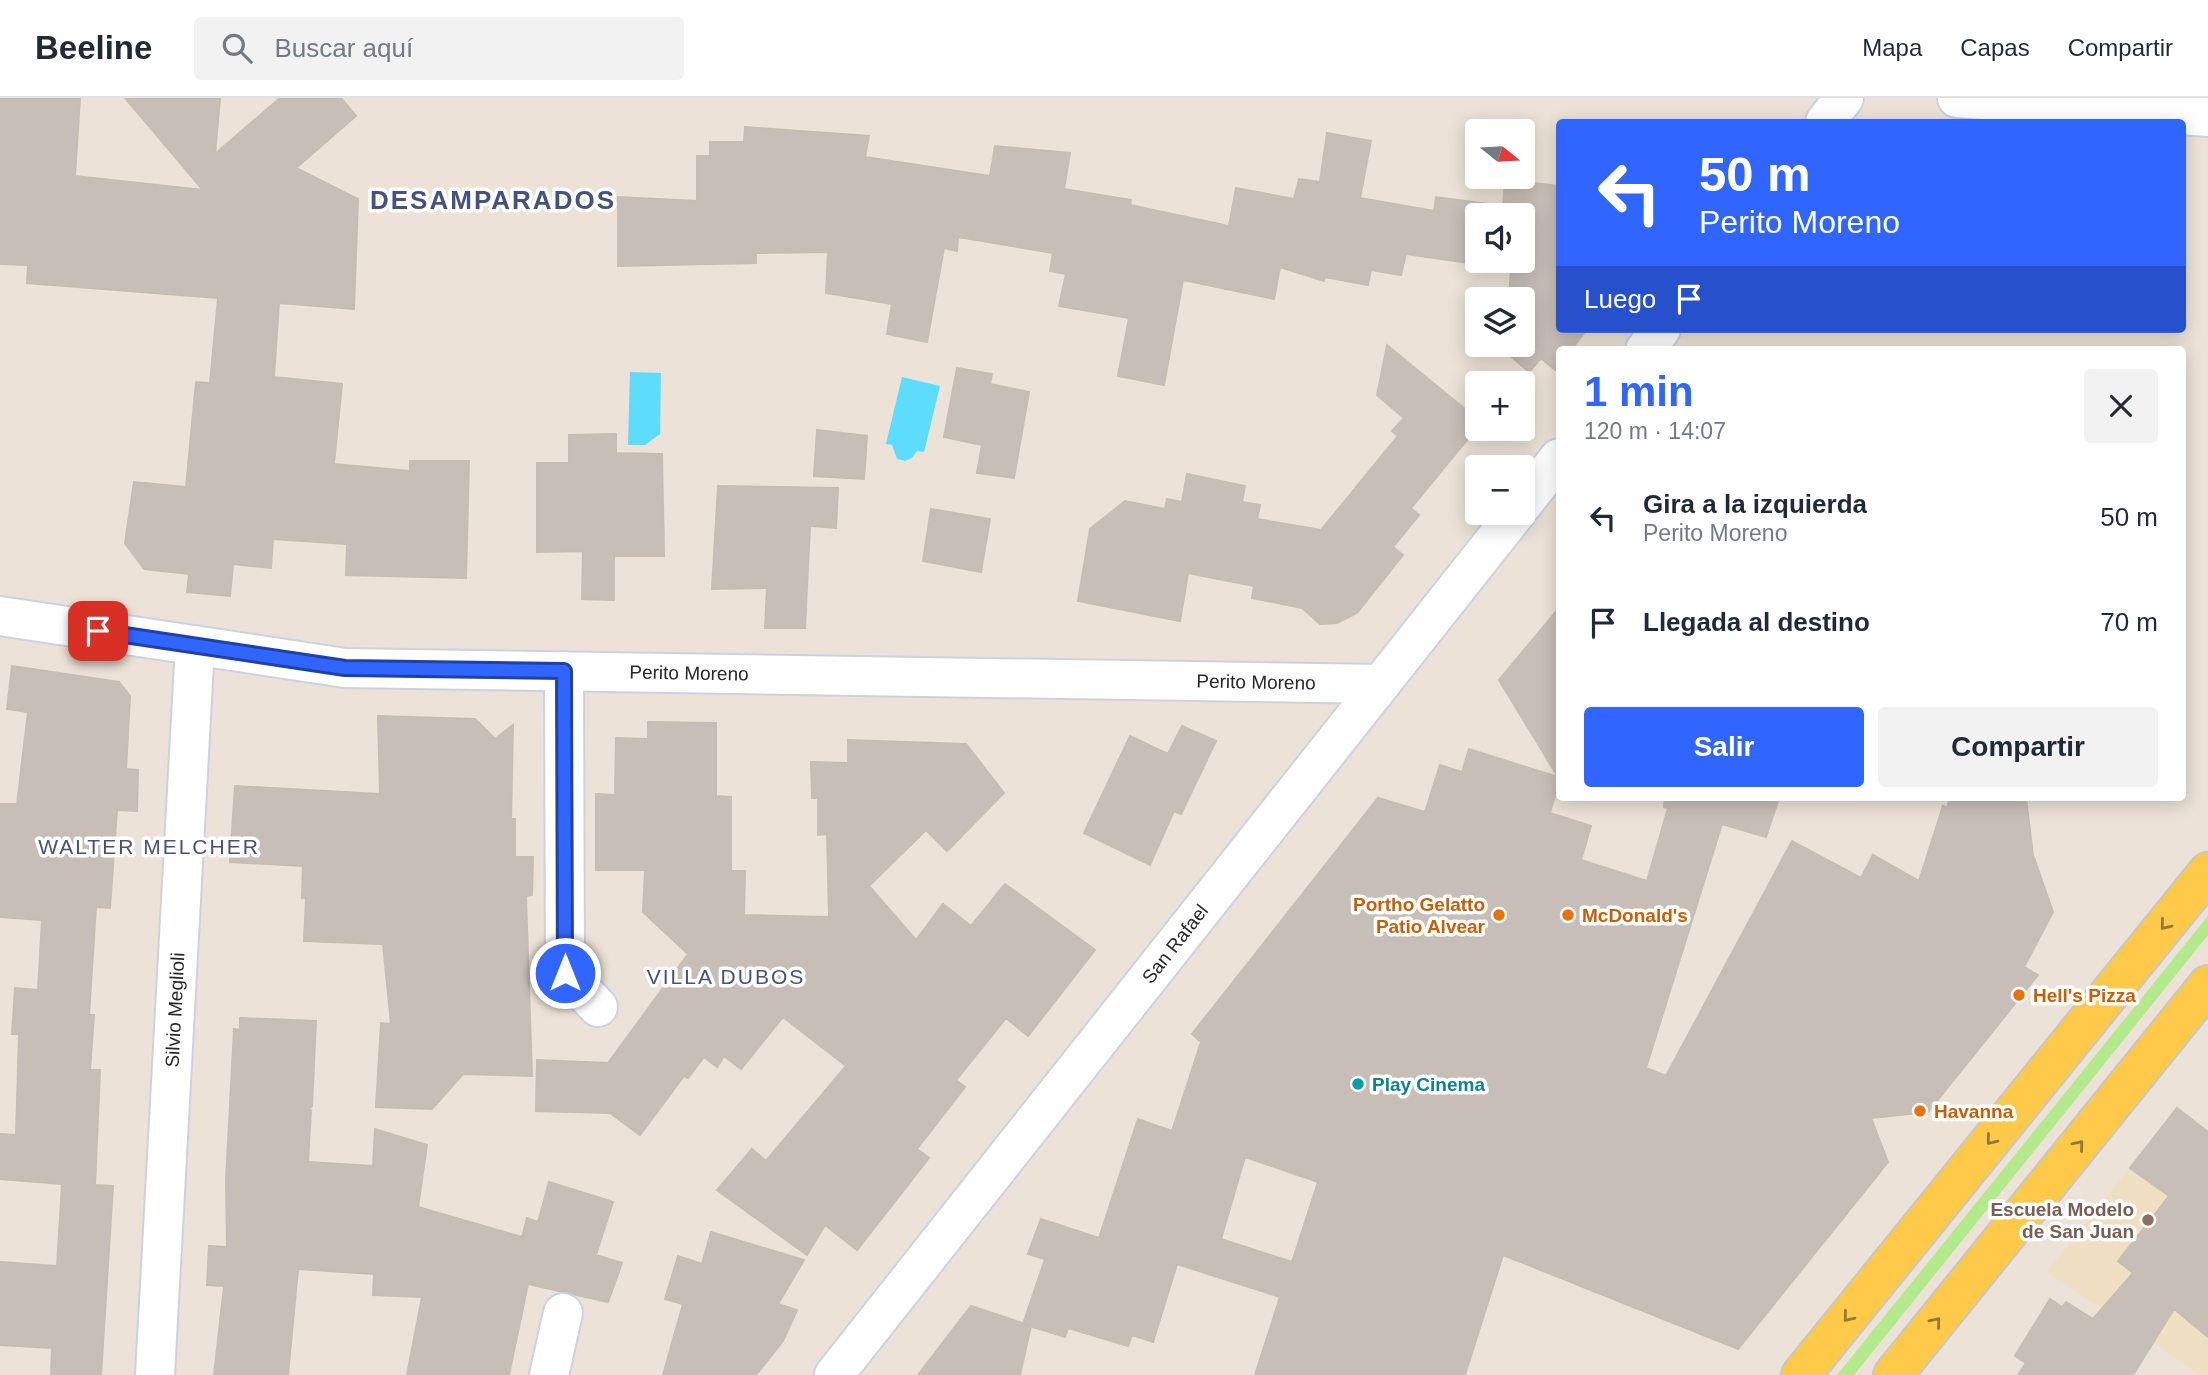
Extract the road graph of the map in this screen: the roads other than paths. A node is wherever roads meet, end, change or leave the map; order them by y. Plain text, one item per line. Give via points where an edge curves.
1 (1844, 98) edge
2 (1957, 98) edge
3 (2208, 117) edge
4 (1827, 119) edge
5 (1556, 462) edge
6 (1535, 488) edge
7 (1507, 525) edge
8 (0, 616) edge
9 (195, 645) junction
10 (564, 671) junction
11 (1381, 684) junction
12 (2208, 872) edge
13 (2208, 985) edge
14 (598, 1007) dead end
15 (564, 1313) dead end
16 (155, 1375) edge
17 (549, 1375) edge
18 (834, 1375) edge
19 (1801, 1375) edge
20 (1893, 1375) edge

1 - 4 street
2 - 3 street
5 - 6 street
7 - 11 street, San Rafael
8 - 9 street, Perito Moreno
9 - 10 street, Perito Moreno via 345,668
9 - 16 street, Silvio Meglioli
10 - 11 street, Perito Moreno
10 - 14 street via 565,973
11 - 18 street, San Rafael
12 -> 19 main road
20 -> 13 main road
15 - 17 street

